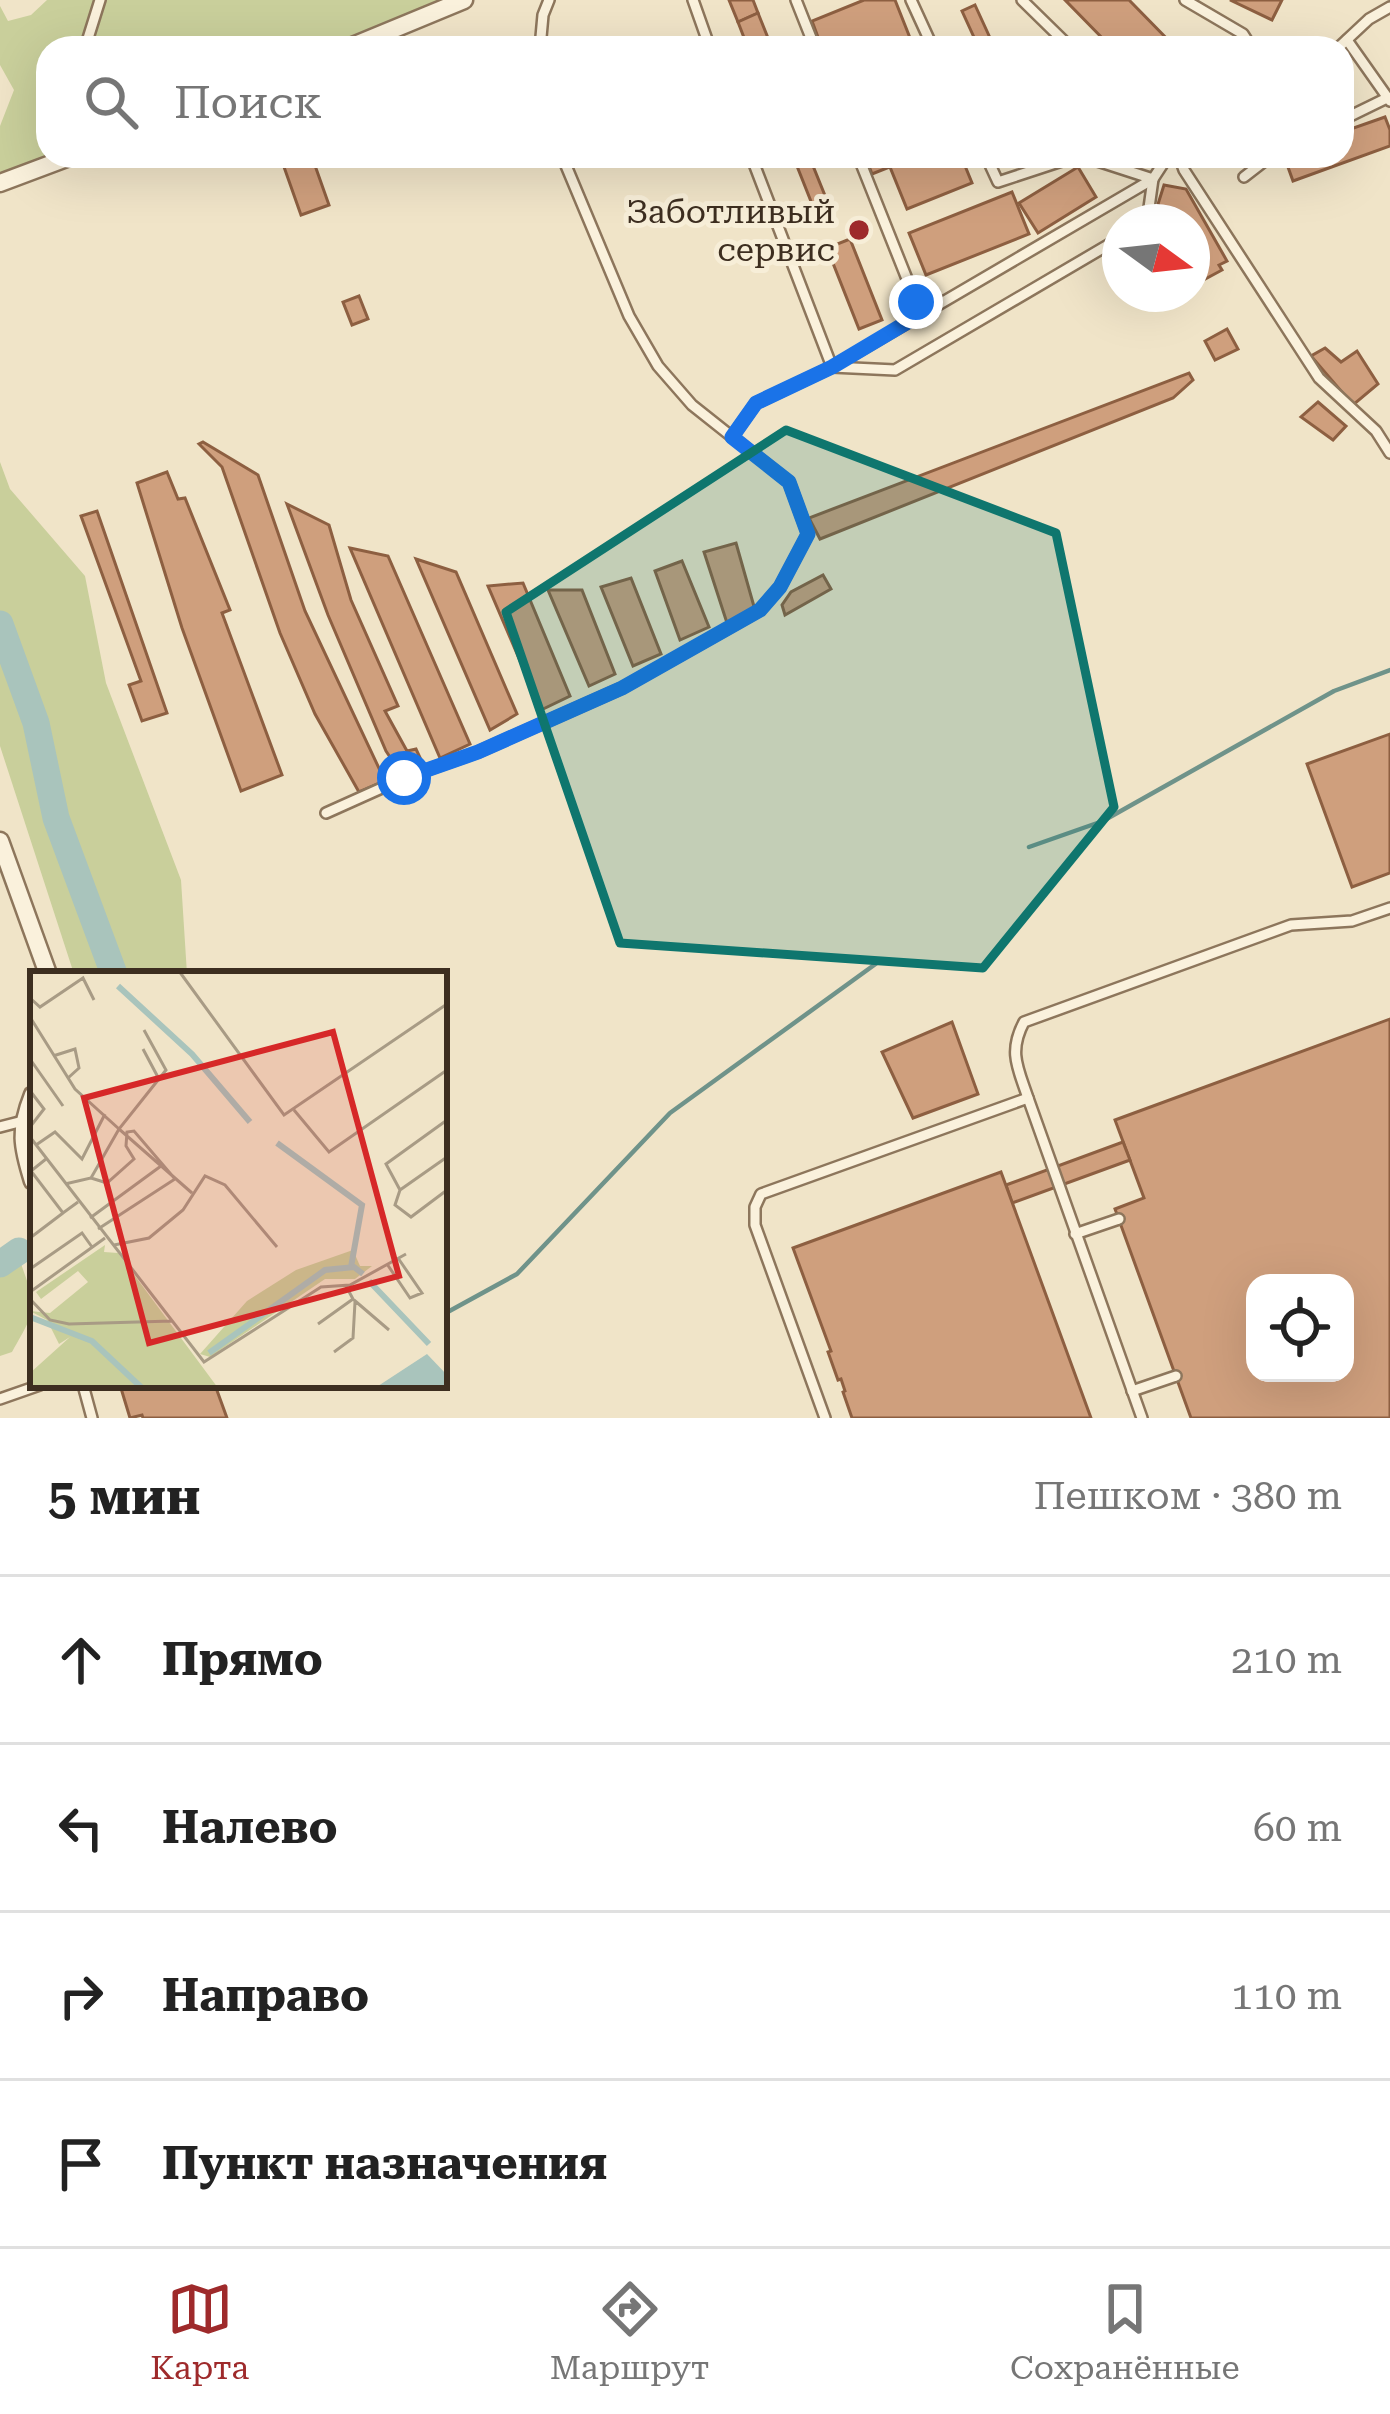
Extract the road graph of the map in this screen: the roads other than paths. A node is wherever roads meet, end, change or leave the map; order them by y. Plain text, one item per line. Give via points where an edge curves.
1 (100, 0) edge
2 (464, 0) edge
3 (549, 0) edge
4 (693, 0) edge
5 (796, 0) edge
6 (911, 0) edge
7 (1022, 0) edge
8 (1185, 0) edge
9 (1390, 7) edge
10 (90, 36) edge
11 (377, 36) edge
12 (541, 36) edge
13 (706, 36) edge
14 (810, 36) edge
15 (928, 36) edge
16 (1059, 36) edge
17 (1245, 36) edge
18 (1351, 36) edge
19 (1354, 58) edge
20 (1389, 100) edge
21 (1354, 115) edge
22 (41, 168) edge
23 (567, 168) edge
24 (757, 168) edge
25 (863, 168) edge
26 (992, 168) edge
27 (1042, 168) edge
28 (1120, 168) edge
29 (1160, 168) edge
30 (1183, 168) edge
31 (1256, 168) edge
32 (1244, 177) dead end
33 (1153, 178) junction
34 (0, 184) edge
35 (1149, 204) edge
36 (1102, 249) edge
37 (921, 314) junction
38 (832, 367) junction
39 (1390, 427) edge
40 (1376, 431) junction
41 (732, 437) junction
42 (1390, 452) edge
43 (326, 812) dead end
44 (0, 841) edge
45 (1390, 908) edge
46 (47, 971) edge
47 (1028, 1098) junction
48 (30, 1102) edge
49 (22, 1121) junction
50 (0, 1127) edge
51 (30, 1171) edge
52 (1118, 1220) dead end
53 (1075, 1234) junction
54 (1176, 1376) dead end
55 (31, 1388) edge
56 (84, 1388) edge
57 (1132, 1390) junction
58 (0, 1399) edge
59 (92, 1418) edge
60 (825, 1418) edge
61 (1142, 1418) edge

1 - 10 lane
2 - 11 street
3 - 12 lane
4 - 13 lane
5 - 14 lane
6 - 15 lane
7 - 16 lane
8 - 17 lane
9 - 18 lane
19 - 20 lane
20 - 21 lane
22 - 34 street
23 - 41 lane via 658,366
24 - 38 lane
25 - 37 lane
26 - 27 lane via 998,182
28 - 33 lane
29 - 33 lane
30 - 40 lane via 1319,378
31 - 32 lane
33 - 35 lane
33 - 37 lane
36 - 38 lane via 895,370
37 - 38 lane
38 - 41 lane via 756,403
39 - 40 lane
40 - 42 lane
41 - 43 lane via 789,482 808,534 760,610 622,688
44 - 46 street
45 - 47 lane via 1352,921 1291,925 1024,1022 1014,1055
47 - 53 lane
47 - 60 lane via 761,1194 755,1225
48 - 49 street
49 - 50 lane
49 - 51 street
52 - 53 lane
53 - 57 lane
54 - 57 lane
55 - 58 lane
56 - 59 lane
57 - 61 lane

